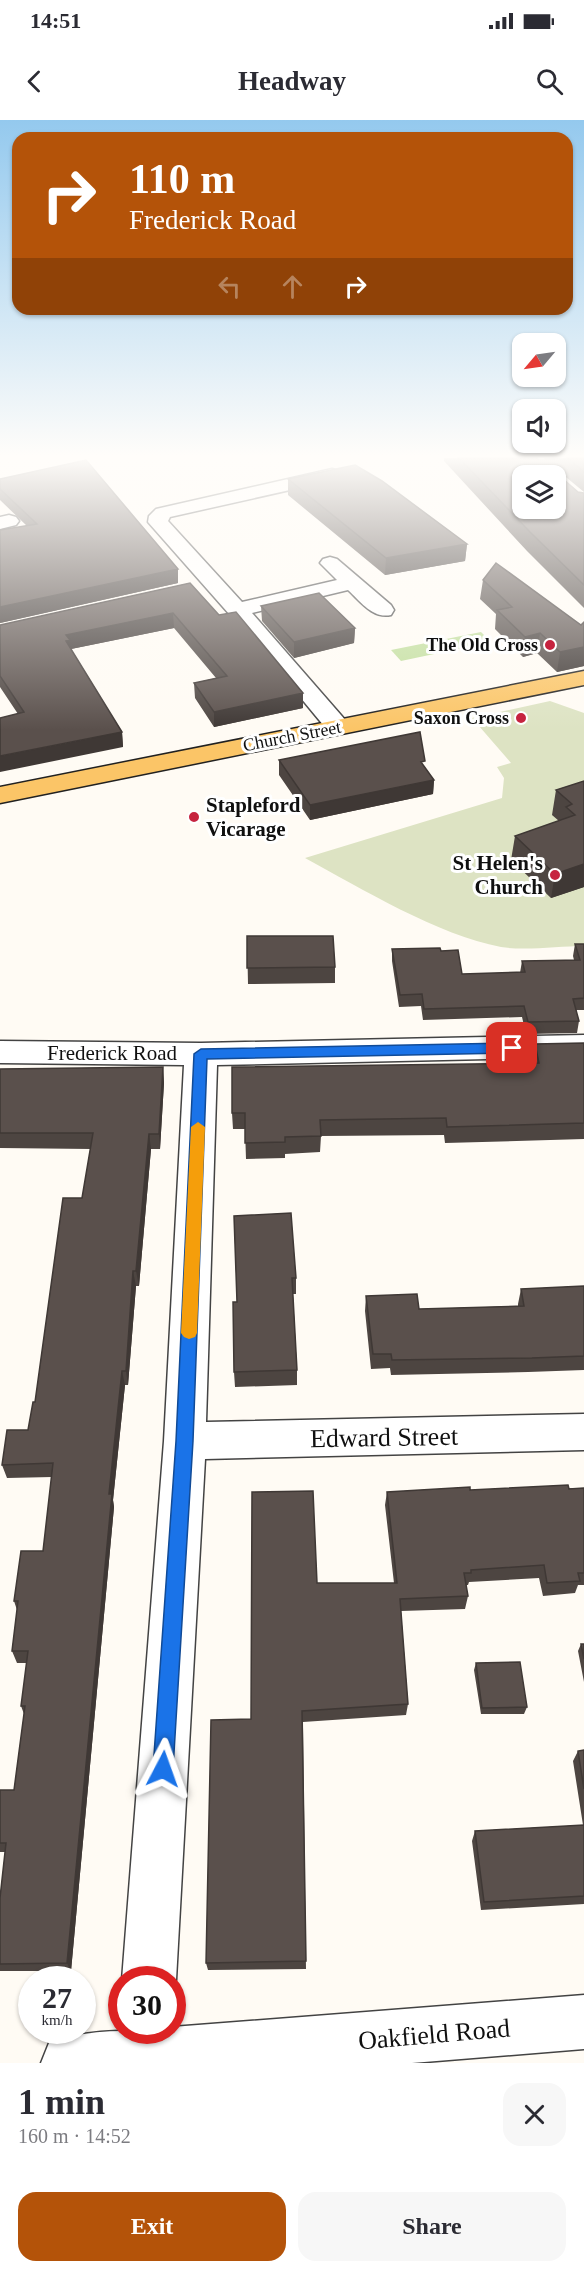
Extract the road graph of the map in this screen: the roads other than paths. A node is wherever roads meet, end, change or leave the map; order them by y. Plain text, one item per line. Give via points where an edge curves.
1 (182, 549) edge
2 (330, 563) dead end
3 (353, 583) junction
4 (213, 584) junction
5 (191, 589) edge
6 (237, 610) junction
7 (383, 610) dead end
8 (583, 680) edge
9 (338, 727) junction
10 (0, 795) edge
11 (584, 1046) edge
12 (0, 1052) edge
13 (201, 1054) junction
14 (584, 1432) edge
15 (185, 1441) junction
16 (150, 1966) edge
17 (584, 2022) edge
18 (186, 2042) edge
19 (145, 2044) edge
20 (69, 2063) edge

1 - 4 street
2 - 3 street
3 - 6 street
3 - 7 street
4 - 5 street
4 - 6 street
6 - 9 street
8 - 9 main road, Church Street
9 - 10 main road, Church Street
11 - 13 street, Frederick Road
12 - 13 street, Frederick Road
13 - 15 street
14 - 15 street, Edward Street
15 - 16 street
17 - 18 street, Oakfield Road
19 - 20 street, Oakfield Road

